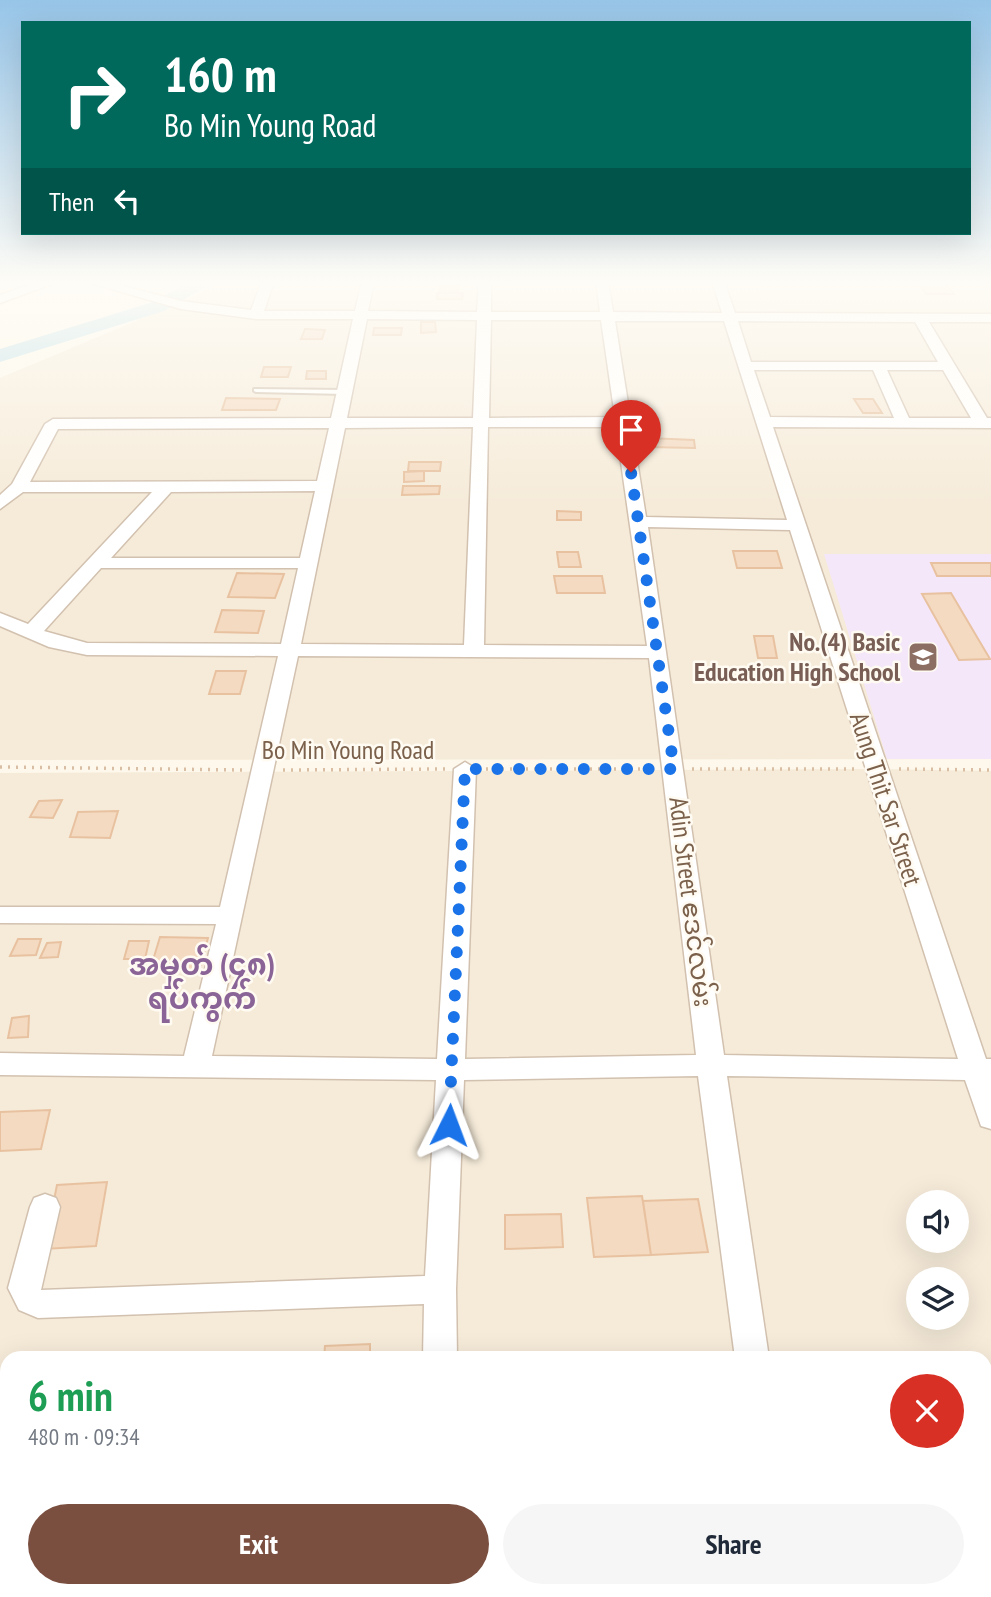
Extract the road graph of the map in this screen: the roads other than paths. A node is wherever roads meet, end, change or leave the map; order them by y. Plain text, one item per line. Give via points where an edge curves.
1 (353, 356) edge
2 (483, 356) edge
3 (614, 356) edge
4 (742, 356) edge
5 (942, 356) edge
6 (745, 366) junction
7 (878, 366) junction
8 (948, 366) junction
9 (256, 390) dead end
10 (345, 392) junction
11 (338, 422) junction
12 (624, 422) junction
13 (764, 422) junction
14 (481, 423) junction
15 (904, 423) junction
16 (986, 423) edge
17 (166, 486) junction
18 (323, 486) junction
19 (19, 487) junction
20 (0, 504) edge
21 (639, 522) junction
22 (797, 525) junction
23 (96, 563) junction
24 (306, 563) junction
25 (0, 620) edge
26 (30, 634) junction
27 (288, 649) junction
28 (474, 650) junction
29 (658, 652) junction
30 (465, 769) road end
31 (0, 915) edge
32 (230, 916) junction
33 (0, 1064) edge
34 (195, 1065) junction
35 (711, 1065) junction
36 (452, 1070) junction
37 (983, 1070) edge
38 (991, 1118) edge
39 (45, 1207) dead end
40 (440, 1289) junction
41 (440, 1351) edge
42 (751, 1351) edge

1 - 10 street
2 - 14 street
3 - 12 street, Adin Street ဧဒင်လမ်း
4 - 6 street, Aung Thit Sar Street
5 - 8 street
6 - 7 street
6 - 13 street, Aung Thit Sar Street
7 - 8 street
7 - 15 street
8 - 16 street
9 - 10 lane
10 - 11 street
11 - 14 street
11 - 18 street
11 - 19 street via 52,424
12 - 14 street
12 - 21 street, Adin Street ဧဒင်လမ်း
13 - 15 street
13 - 22 street, Aung Thit Sar Street
14 - 28 street
15 - 16 street
17 - 18 street
17 - 19 street
17 - 23 street
18 - 24 street
19 - 20 street
21 - 22 street
21 - 29 street, Adin Street ဧဒင်လမ်း
22 - 37 street, Aung Thit Sar Street via 876,769
23 - 24 street
23 - 26 street
24 - 27 street
25 - 26 street
26 - 27 street via 87,649
27 - 28 street
27 - 32 street
28 - 29 street
29 - 35 street, Adin Street ဧဒင်လမ်း
30 - 36 street
31 - 32 street
32 - 34 street
33 - 34 street
34 - 36 street
35 - 36 street
35 - 37 street
35 - 42 street, Adin Street ဧဒင်လမ်း
36 - 40 street
37 - 38 street, Aung Thit Sar Street
39 - 40 street via 23,1288 38,1304
40 - 41 street

